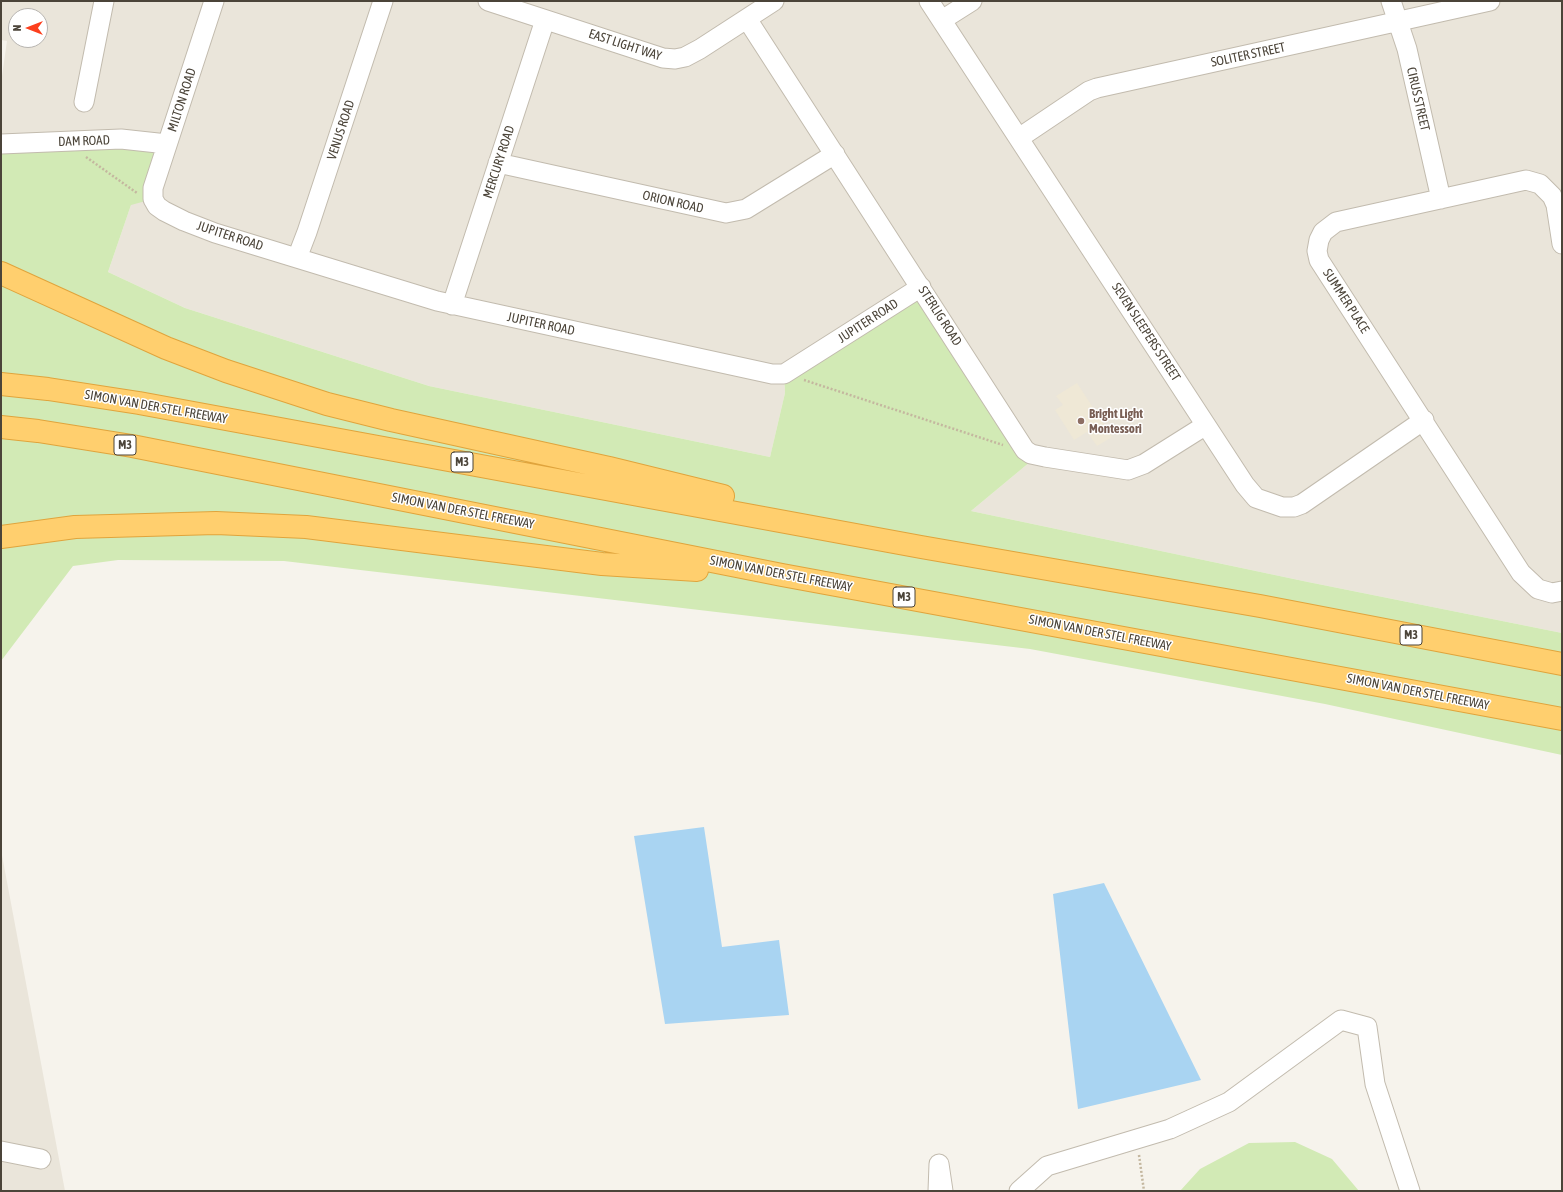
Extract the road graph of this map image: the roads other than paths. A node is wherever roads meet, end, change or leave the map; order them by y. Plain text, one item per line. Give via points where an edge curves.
1 (104, 1) edge
2 (214, 1) edge
3 (383, 1) edge
4 (488, 1) edge
5 (774, 1) edge
6 (930, 1) edge
7 (972, 1) edge
8 (1391, 1) edge
9 (1490, 1) edge
10 (747, 19) junction
11 (545, 20) junction
12 (942, 20) junction
13 (1399, 21) junction
14 (84, 102) dead end
15 (1019, 138) junction
16 (1, 144) edge
17 (167, 144) junction
18 (835, 154) junction
19 (498, 163) junction
20 (152, 199) joint
21 (1441, 199) junction
22 (1562, 244) edge
23 (297, 258) junction
24 (1, 273) edge
25 (921, 287) junction
26 (452, 304) junction
27 (1, 384) edge
28 (1424, 420) junction
29 (1206, 425) junction
30 (1, 427) edge
31 (815, 527) junction
32 (1, 537) edge
33 (782, 575) junction
34 (1562, 591) edge
35 (1562, 664) edge
36 (1562, 719) edge
37 (1, 1152) edge
38 (41, 1159) dead end
39 (938, 1191) edge
40 (943, 1191) edge
41 (1019, 1191) edge
42 (1410, 1191) edge

1 - 14 street
2 - 17 street, MILTON ROAD
3 - 23 street, VENUS ROAD
4 - 11 street, EAST LIGHT WAY
5 - 10 street, EAST LIGHT WAY
6 - 12 street, SEVEN SLEEPERS STREET
7 - 12 street
8 - 13 street, CIRUS STREET
9 - 13 street, SOLITER STREET
10 - 11 street, EAST LIGHT WAY via 692,54 675,59 663,58
10 - 18 street, STERLIG ROAD
11 - 19 street, MERCURY ROAD
12 - 15 street, SEVEN SLEEPERS STREET
13 - 15 street, SOLITER STREET via 1097,88
13 - 21 street, CIRUS STREET
15 - 29 street, SEVEN SLEEPERS STREET
16 - 17 street, DAM ROAD via 121,139
17 - 20 street, MILTON ROAD via 152,188
18 - 19 street, ORION ROAD via 746,209 726,213
18 - 25 street, STERLIG ROAD
19 - 26 street, MERCURY ROAD
20 - 23 street, JUPITER ROAD via 164,211 184,221
21 - 22 street, SUMMER PLACE via 1516,182 1534,181 1546,188 1556,205
21 - 28 street, SUMMER PLACE via 1336,222 1323,232 1317,251 1319,260
23 - 26 street, JUPITER ROAD
24 - 31 highway via 174,351 327,404 609,468 749,503 794,516
25 - 26 street, JUPITER ROAD via 784,374 772,374
25 - 29 street, STERLIG ROAD via 1025,450 1031,454 1128,470 1144,464
27 - 31 highway, SIMON VAN DER STEL FREEWAY / M3 via 139,403
28 - 29 street, SEVEN SLEEPERS STREET via 1294,507 1275,505 1256,498
28 - 34 street, SUMMER PLACE via 1521,572 1538,589 1552,593
30 - 33 highway, SIMON VAN DER STEL FREEWAY / M3 via 132,446
31 - 35 highway, SIMON VAN DER STEL FREEWAY / M3 via 1260,606
32 - 33 highway via 75,527 216,523 306,527 602,564
33 - 36 highway, SIMON VAN DER STEL FREEWAY / M3
37 - 38 street
39 - 40 street via 939,1164
41 - 42 street via 1047,1166 1170,1129 1229,1102 1341,1020 1367,1027 1375,1084

